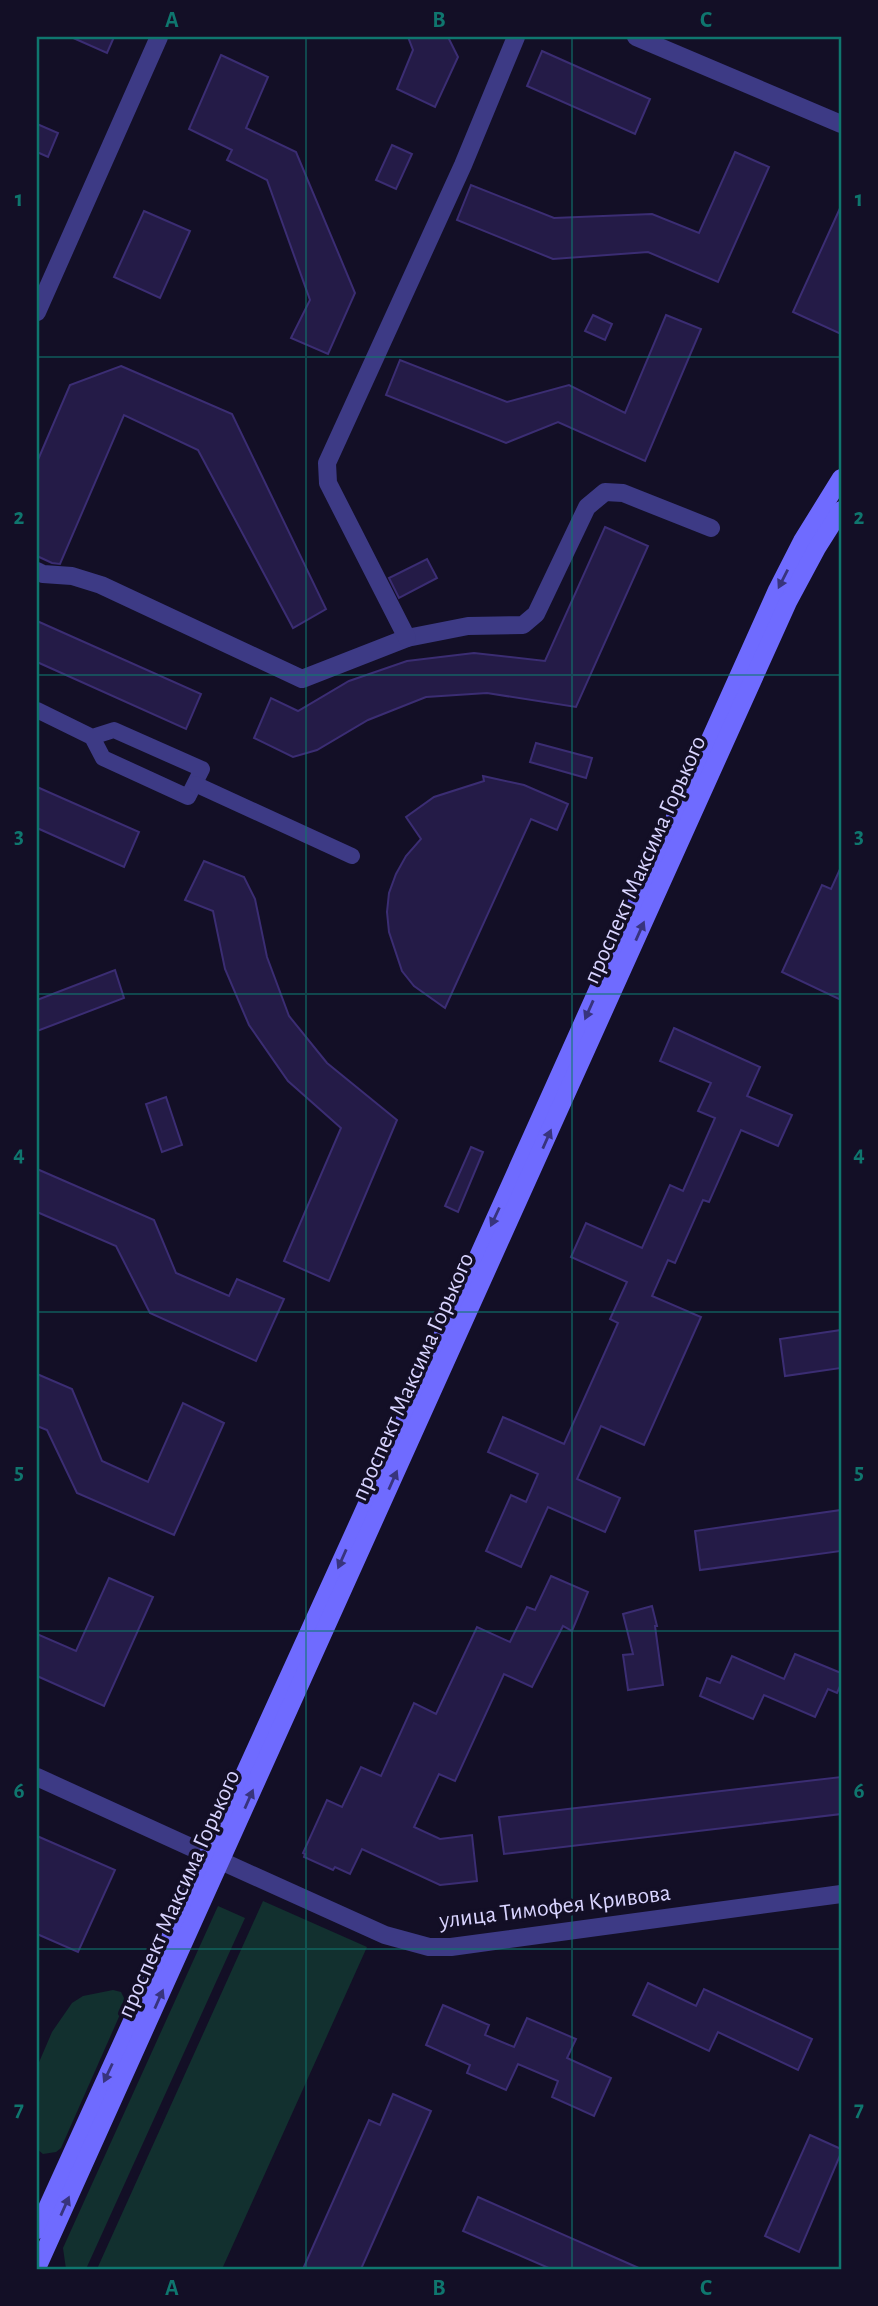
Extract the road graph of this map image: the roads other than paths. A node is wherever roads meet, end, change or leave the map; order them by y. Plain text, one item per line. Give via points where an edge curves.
1 (159, 37) edge
2 (516, 37) edge
3 (636, 37) edge
4 (841, 124) edge
5 (37, 312) edge
6 (841, 478) edge
7 (841, 510) edge
8 (711, 528) dead end
9 (810, 544) junction
10 (37, 571) edge
11 (407, 638) junction
12 (37, 710) edge
13 (92, 737) junction
14 (195, 783) junction
15 (352, 856) dead end
16 (37, 1777) edge
17 (215, 1858) junction
18 (841, 1894) edge
19 (37, 2230) edge
20 (37, 2268) edge

1 - 5 street
2 - 11 street via 327,463 328,483
3 - 4 street
6 - 9 main road, проспект Максима Горького
7 - 9 main road, проспект Максима Горького
8 - 11 street via 624,493 605,492 587,507 536,614 523,625 468,626
9 - 17 main road, проспект Максима Горького via 777,590 610,980
10 - 11 street via 101,585 302,679
12 - 13 street
13 - 14 street via 103,758 188,797
13 - 14 street via 114,730 202,769
14 - 15 street
16 - 17 street, улица Тимофея Кривова
17 - 18 street, улица Тимофея Кривова via 385,1935 429,1947
17 -> 19 main road, проспект Максима Горького
20 -> 17 main road, проспект Максима Горького

